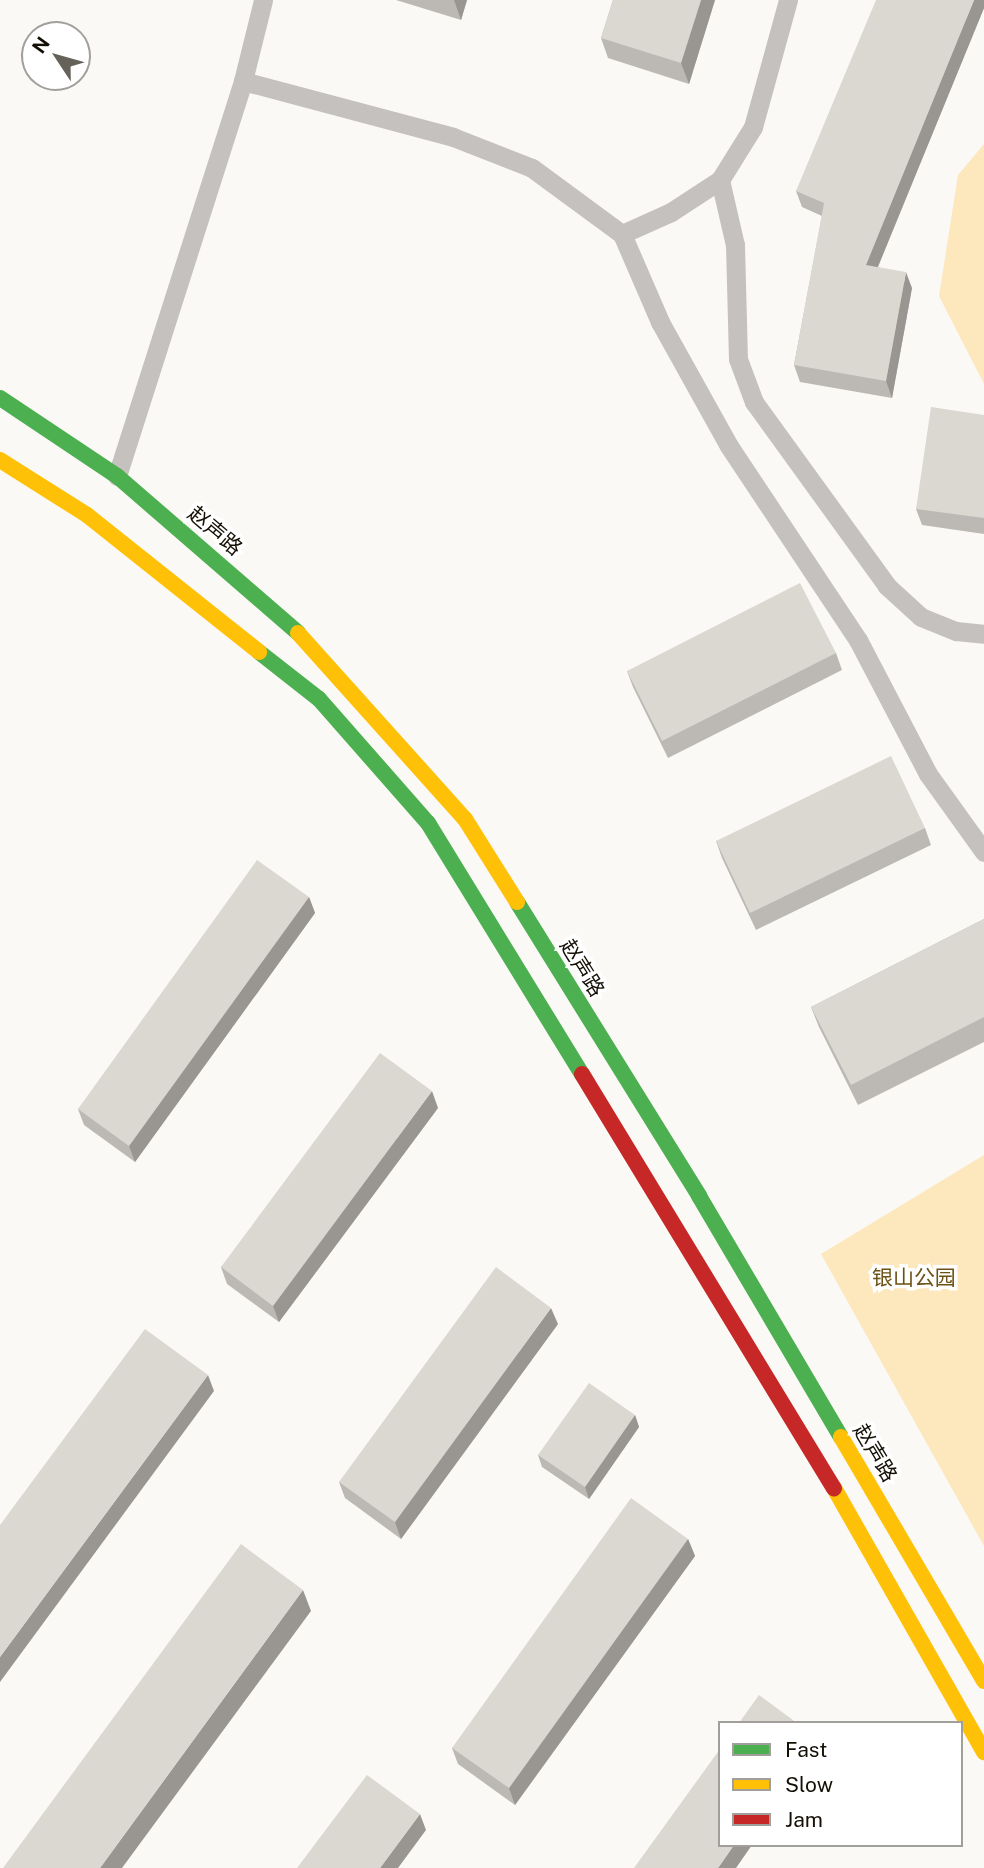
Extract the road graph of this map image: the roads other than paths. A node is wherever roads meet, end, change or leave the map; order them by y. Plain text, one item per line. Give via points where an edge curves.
1 (263, 0) edge
2 (788, 0) edge
3 (243, 81) junction
4 (720, 180) junction
5 (622, 234) junction
6 (0, 398) edge
7 (0, 460) edge
8 (117, 476) junction
9 (984, 634) edge
10 (984, 852) edge
11 (984, 1681) edge
12 (984, 1752) edge

1 - 3 lane
2 - 4 lane via 753,128
3 - 5 lane via 453,136 521,163
3 - 8 lane
4 - 5 lane via 671,212
4 - 9 lane via 735,244 738,359 754,402 887,586 922,617 956,631
5 - 10 lane via 660,322 729,446 858,640 928,774
6 - 8 street, 赵声路
7 - 12 street via 87,515 319,699 428,823 785,1405
8 - 11 street, 赵声路 via 282,616 464,819 699,1195

